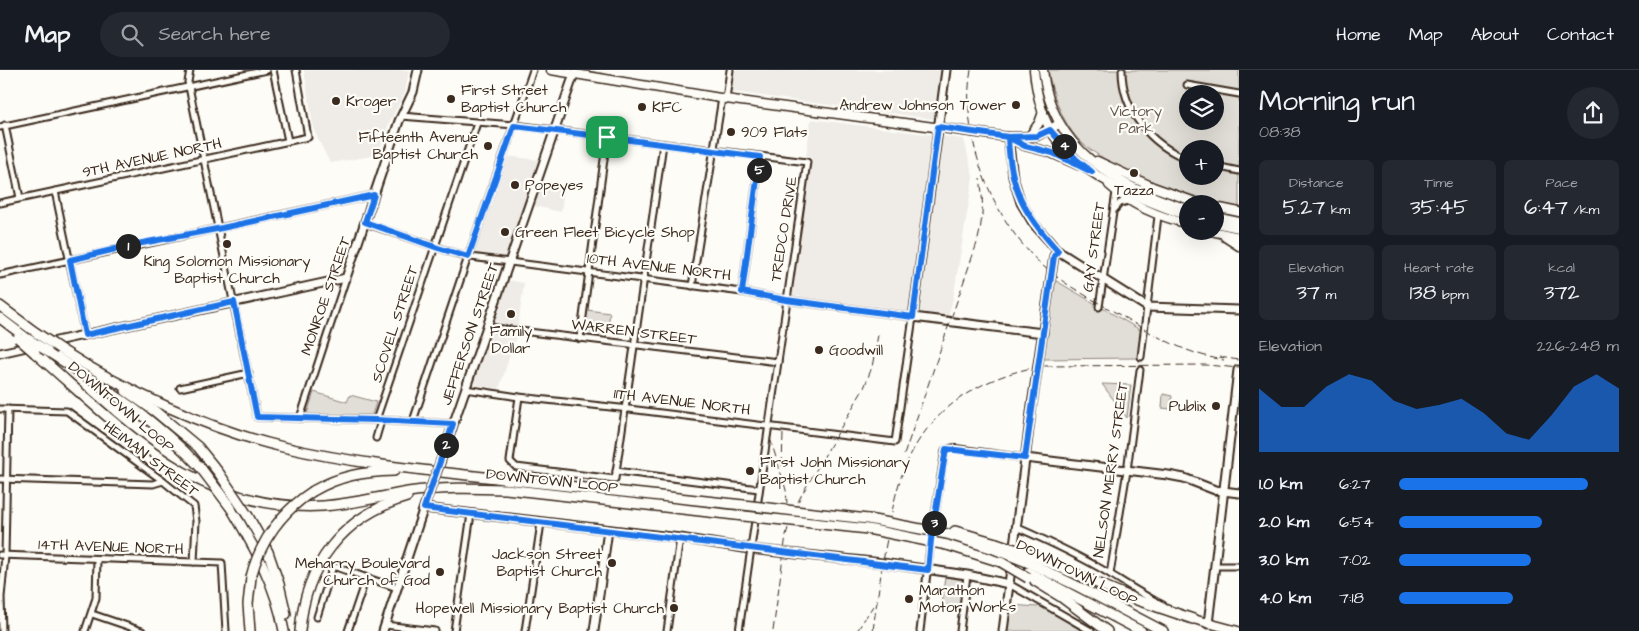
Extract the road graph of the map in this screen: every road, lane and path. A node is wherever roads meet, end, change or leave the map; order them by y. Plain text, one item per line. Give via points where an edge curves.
1 (190, 70) edge
2 (267, 70) edge
3 (273, 70) edge
4 (296, 70) edge
5 (418, 70) edge
6 (533, 70) edge
7 (551, 70) edge
8 (730, 70) edge
9 (946, 70) edge
10 (1034, 70) edge
11 (1043, 70) edge
12 (1122, 70) edge
13 (575, 72) edge
14 (190, 86) junction
15 (1224, 91) edge
16 (1239, 94) edge
17 (724, 98) junction
18 (1043, 112) junction
19 (401, 116) junction
20 (477, 123) junction
21 (1059, 124) junction
22 (3, 126) edge
23 (514, 126) junction
24 (938, 127) junction
25 (554, 130) junction
26 (1050, 130) junction
27 (607, 137) junction
28 (1008, 137) junction
29 (1029, 137) junction
30 (288, 141) junction
31 (663, 144) junction
32 (714, 150) junction
33 (1179, 154) edge
34 (1087, 156) junction
35 (760, 157) junction
36 (205, 159) junction
37 (1224, 168) edge
38 (1239, 171) edge
39 (1096, 175) junction
40 (55, 191) junction
41 (1116, 192) junction
42 (374, 195) junction
43 (1179, 197) edge
44 (20, 198) junction
45 (1129, 201) junction
46 (0, 203) edge
47 (1179, 206) edge
48 (1224, 209) edge
49 (1113, 212) junction
50 (1239, 212) edge
51 (1179, 213) edge
52 (1158, 216) junction
53 (1224, 219) edge
54 (365, 222) junction
55 (1179, 222) edge
56 (1239, 222) edge
57 (1224, 225) edge
58 (1239, 228) edge
59 (219, 229) junction
60 (1224, 234) edge
61 (1224, 237) edge
62 (1239, 237) edge
63 (1239, 246) edge
64 (434, 247) junction
65 (1058, 251) junction
66 (468, 257) junction
67 (70, 260) junction
68 (509, 262) junction
69 (589, 272) junction
70 (0, 274) edge
71 (346, 278) junction
72 (644, 280) junction
73 (1103, 280) junction
74 (692, 286) junction
75 (742, 292) junction
76 (786, 300) junction
77 (234, 302) junction
78 (0, 306) edge
79 (1099, 307) dead end
80 (1147, 307) junction
81 (1239, 310) edge
82 (913, 317) junction
83 (0, 320) edge
84 (487, 327) junction
85 (1042, 333) junction
86 (85, 335) junction
87 (21, 338) junction
88 (580, 338) junction
89 (634, 345) junction
90 (0, 353) edge
91 (1141, 357) tunnel mouth
92 (778, 362) junction
93 (1140, 370) tunnel mouth
94 (1238, 370) edge
95 (96, 372) junction
96 (250, 373) junction
97 (180, 388) dead end
98 (466, 388) junction
99 (519, 397) junction
100 (625, 408) junction
101 (0, 409) edge
102 (8, 410) junction
103 (300, 418) junction
104 (379, 420) junction
105 (413, 421) junction
106 (453, 424) junction
107 (768, 427) junction
108 (376, 438) dead end
109 (1025, 458) junction
110 (1127, 470) junction
111 (422, 471) junction
112 (616, 471) junction
113 (0, 479) edge
114 (7, 479) junction
115 (163, 481) junction
116 (759, 489) junction
117 (429, 490) junction
118 (1223, 491) junction
119 (1239, 493) edge
120 (425, 505) junction
121 (471, 514) junction
122 (541, 523) junction
123 (1016, 527) junction
124 (608, 530) junction
125 (680, 538) junction
126 (750, 549) junction
127 (2, 556) edge
128 (1028, 558) junction
129 (97, 559) junction
130 (194, 562) junction
131 (1215, 566) junction
132 (1239, 566) edge
133 (928, 570) junction
134 (1110, 574) junction
135 (967, 575) junction
136 (1028, 575) junction
137 (366, 578) junction
138 (1009, 584) junction
139 (397, 588) junction
140 (92, 614) junction
141 (317, 617) dead end
142 (1193, 619) junction
143 (1208, 627) edge
144 (384, 628) edge
145 (2, 631) edge
146 (85, 631) edge
147 (142, 631) edge
148 (226, 631) edge
149 (250, 631) edge
150 (284, 631) edge
151 (290, 631) edge
152 (300, 631) edge
153 (348, 631) edge
154 (434, 631) edge
155 (454, 631) edge
156 (525, 631) edge
157 (594, 631) edge
158 (667, 631) edge
159 (738, 631) edge
160 (920, 631) edge
161 (960, 631) edge
162 (1003, 631) edge
163 (1091, 631) edge
164 (1107, 631) edge
165 (1141, 631) edge
166 (1163, 631) edge
167 (1238, 631) edge

1 - 14 street
2 - 14 street
3 - 30 street
4 - 30 street, 9TH AVENUE NORTH via 308,137
5 - 19 street, MONROE STREET via 414,92
6 - 23 street
7 - 13 main road
8 - 17 street
9 - 24 street
10 - 18 main road
11 - 21 main road
12 - 33 street via 1124,91 1138,121 1147,133
13 - 17 main road
13 - 25 street, JEFFERSON STREET
14 - 22 street
14 - 36 street
15 - 16 street
17 - 24 main road
17 - 32 street
18 - 26 main road
18 - 29 main road
19 - 20 street
19 - 42 street, MONROE STREET
20 - 23 street
20 - 64 street, SCOVEL STREET
21 - 26 main road
21 - 34 main road
22 - 44 street
23 - 25 street
23 - 66 street
24 - 28 main road
24 - 82 street
25 - 27 street
25 - 68 street, JEFFERSON STREET
26 - 29 main road
26 - 39 main road via 1076,159
27 - 31 street
27 - 69 street
28 - 29 main road
28 - 39 main road via 1025,146 1053,153
28 - 65 street via 1013,177 1021,203 1033,223
30 - 36 street, 9TH AVENUE NORTH
31 - 32 street
31 - 72 street
32 - 35 street
32 - 74 street
34 - 43 main road via 1139,182
34 - 47 main road via 1102,170 1127,184
35 - 75 street
35 - 76 street, TREDCO DRIVE via 807,162
36 - 40 street, 9TH AVENUE NORTH
36 - 59 street
37 - 38 street
39 - 41 main road
39 - 51 main road
40 - 44 street, 9TH AVENUE NORTH
40 - 67 street
41 - 45 main road
41 - 49 street, GAY STREET
42 - 54 street, MONROE STREET
42 - 59 street
44 - 46 street, 9TH AVENUE NORTH
45 - 49 street via 1120,203
45 - 52 main road
48 - 50 main road
49 - 73 street, GAY STREET
52 - 55 main road
52 - 80 street
53 - 56 main road
54 - 64 street, 10TH AVENUE NORTH
54 - 71 street, MONROE STREET
57 - 58 main road
59 - 67 street
59 - 77 street
60 - 62 main road
61 - 63 main road
64 - 66 street, 10TH AVENUE NORTH
64 - 104 street, SCOVEL STREET
65 - 73 street
65 - 85 street via 1054,256
66 - 68 street, 10TH AVENUE NORTH
66 - 105 street
67 - 70 street
67 - 86 street
68 - 69 street, 10TH AVENUE NORTH
68 - 84 street, JEFFERSON STREET
69 - 72 street, 10TH AVENUE NORTH
69 - 88 street
71 - 77 street
71 - 103 street, MONROE STREET
72 - 74 street, 10TH AVENUE NORTH
72 - 89 street
73 - 79 street, GAY STREET
73 - 80 street
74 - 75 street, 10TH AVENUE NORTH
75 - 76 street, 10TH AVENUE NORTH
76 - 82 street, 10TH AVENUE NORTH
76 - 92 street, TREDCO DRIVE
77 - 86 street
77 - 96 street
78 - 95 highway, DOWNTOWN LOOP, bridge
80 - 81 street
80 - 91 street
82 - 85 street, 10TH AVENUE NORTH
82 - 107 street, 11TH AVENUE NORTH via 895,442
83 - 87 highway, DOWNTOWN LOOP
84 - 88 street, WARREN STREET
84 - 98 street, JEFFERSON STREET
85 - 109 street
86 - 90 street
87 - 117 highway, DOWNTOWN LOOP, bridge via 34,353 141,444 178,470 219,490 259,501 314,506 350,504
87 - 150 highway, bridge via 123,399 178,444 200,467 232,508 267,571
88 - 89 street, WARREN STREET
89 - 92 street, WARREN STREET
89 - 100 street
92 - 107 street, TREDCO DRIVE
93 - 110 street, NELSON MERRY STREET
94 - 118 street
95 - 111 highway, DOWNTOWN LOOP via 195,418 256,439 323,456
95 - 151 highway, bridge via 170,423 198,447 219,473 268,552
96 - 97 street
96 - 103 street via 257,417
98 - 99 street, 11TH AVENUE NORTH
98 - 106 street, JEFFERSON STREET
99 - 100 street, 11TH AVENUE NORTH
99 - 112 street via 510,461 516,467 615,479
100 - 107 street, 11TH AVENUE NORTH
100 - 112 street
101 - 102 street
102 - 114 street
102 - 115 street, HEIMAN STREET via 61,410 72,415
103 - 104 street
104 - 105 street
104 - 108 street, SCOVEL STREET
105 - 106 street
106 - 120 street, JEFFERSON STREET, bridge
107 - 116 street, TREDCO DRIVE
109 - 110 street
109 - 123 street
109 - 133 street via 946,449
110 - 118 street via 1184,478
110 - 134 street, NELSON MERRY STREET
111 - 128 highway, DOWNTOWN LOOP, bridge via 868,519 978,537
111 - 149 highway, bridge via 348,475 328,482 291,508 273,528 254,562 248,604
112 - 116 street
113 - 114 street
114 - 115 street via 153,484
114 - 127 street
115 - 130 street, HEIMAN STREET via 194,506
116 - 126 street, TREDCO DRIVE
117 - 136 highway, DOWNTOWN LOOP, bridge via 506,489 868,529 947,544 1002,562
117 - 152 highway via 401,498 369,513 338,537 310,581
118 - 119 street
118 - 131 street
120 - 121 street
120 - 139 street, JEFFERSON STREET
121 - 122 street
121 - 155 street
122 - 124 street
122 - 156 street
123 - 134 street via 1066,549
123 - 138 street
124 - 125 street
124 - 157 street
125 - 126 street
125 - 158 street
126 - 133 street
126 - 159 street, TREDCO DRIVE
127 - 129 street, 14TH AVENUE NORTH
127 - 145 street
128 - 142 highway
128 - 166 highway, DOWNTOWN LOOP
129 - 130 street, 14TH AVENUE NORTH
129 - 140 street via 96,598
130 - 148 street, 14TH AVENUE NORTH via 222,563
131 - 132 street
131 - 143 street
133 - 135 street
133 - 160 street
134 - 142 street via 1141,594
135 - 138 street
135 - 161 street
136 - 164 highway
136 - 165 highway, DOWNTOWN LOOP
137 - 139 street
137 - 141 street via 333,566
137 - 153 street
138 - 162 street
138 - 163 street
139 - 144 street, JEFFERSON STREET
140 - 146 street
140 - 147 street
142 - 143 main road
143 - 167 main road
144 - 154 street

